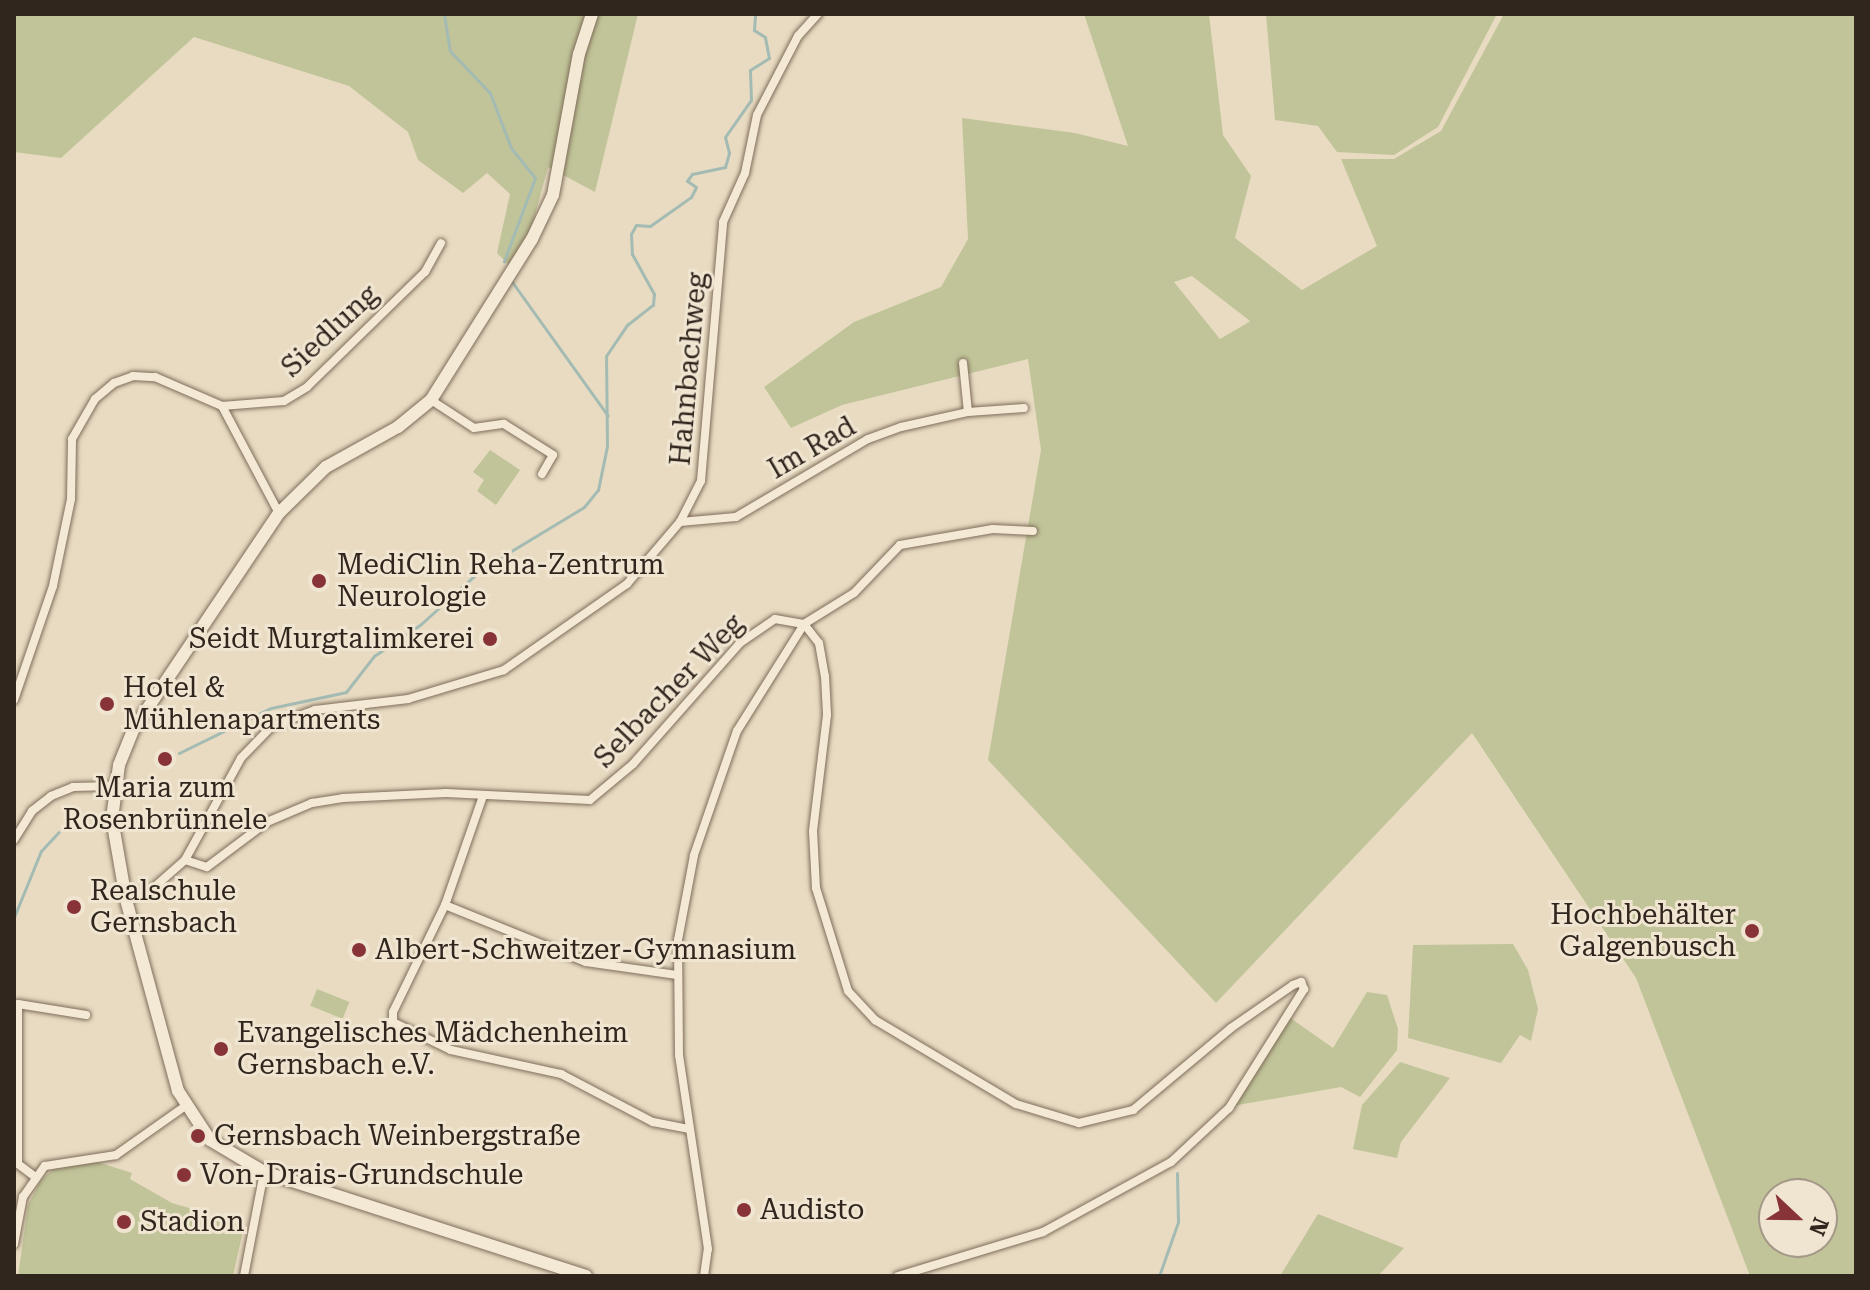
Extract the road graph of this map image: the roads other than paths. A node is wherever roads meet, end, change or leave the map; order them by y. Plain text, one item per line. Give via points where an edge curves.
1 (592, 14) edge
2 (818, 14) edge
3 (441, 243) dead end
4 (963, 363) dead end
5 (431, 400) junction
6 (222, 406) junction
7 (1024, 408) dead end
8 (968, 412) junction
9 (542, 474) dead end
10 (279, 513) junction
11 (680, 522) junction
12 (1033, 531) dead end
13 (804, 624) junction
14 (14, 700) edge
15 (114, 786) junction
16 (483, 796) junction
17 (14, 840) edge
18 (185, 860) junction
19 (126, 899) junction
20 (445, 905) junction
21 (677, 975) junction
22 (86, 1015) dead end
23 (184, 1107) junction
24 (688, 1129) junction
25 (264, 1172) junction
26 (34, 1176) junction
27 (14, 1244) edge
28 (247, 1275) edge
29 (586, 1276) edge
30 (704, 1276) edge
31 (898, 1276) edge

1 - 5 street via 544,219
2 - 11 street, Hahnbachweg via 798,36 757,115 745,173 723,222 701,481
3 - 6 street, Siedlung via 425,272 307,387 284,401
4 - 8 street
5 - 9 street via 474,428 504,424 553,455
5 - 10 street via 398,427 326,467
6 - 10 street
6 - 14 street via 155,377 133,376 95,399 72,439 71,499 53,586
7 - 8 street, Im Rad
8 - 11 street, Im Rad via 868,439 736,517
10 - 15 street via 133,730
11 - 18 street, Hahnbachweg via 627,584 504,670 408,699 315,710 272,726 241,758
12 - 13 street via 993,529 900,545 854,593
13 - 16 street, Selbacher Weg via 775,619 740,643 633,764 590,800
13 - 21 street via 737,731 717,780 682,905
13 - 31 street via 819,643 825,676 826,725 813,831 816,888 848,991 875,1020 1016,1104 1089,1122 1133,1110 1231,1028 1293,985 1301,982 1304,989 1229,1108 1171,1162 1043,1232
15 - 17 street via 73,787 51,796 32,811
15 - 19 street via 114,844
16 - 18 street, Selbacher Weg via 408,793 312,803 267,822 207,867
16 - 20 street
18 - 19 street, Hahnbachweg via 151,890
19 - 23 street
20 - 21 street via 597,965
20 - 24 street via 393,1012 393,1022 451,1050 561,1074 653,1122
21 - 24 street
22 - 26 street via 18,1004 18,1164
23 - 25 street via 222,1150
23 - 26 street via 116,1155 52,1163
24 - 30 street via 708,1249
25 - 28 street
25 - 29 street
26 - 27 street via 23,1197

